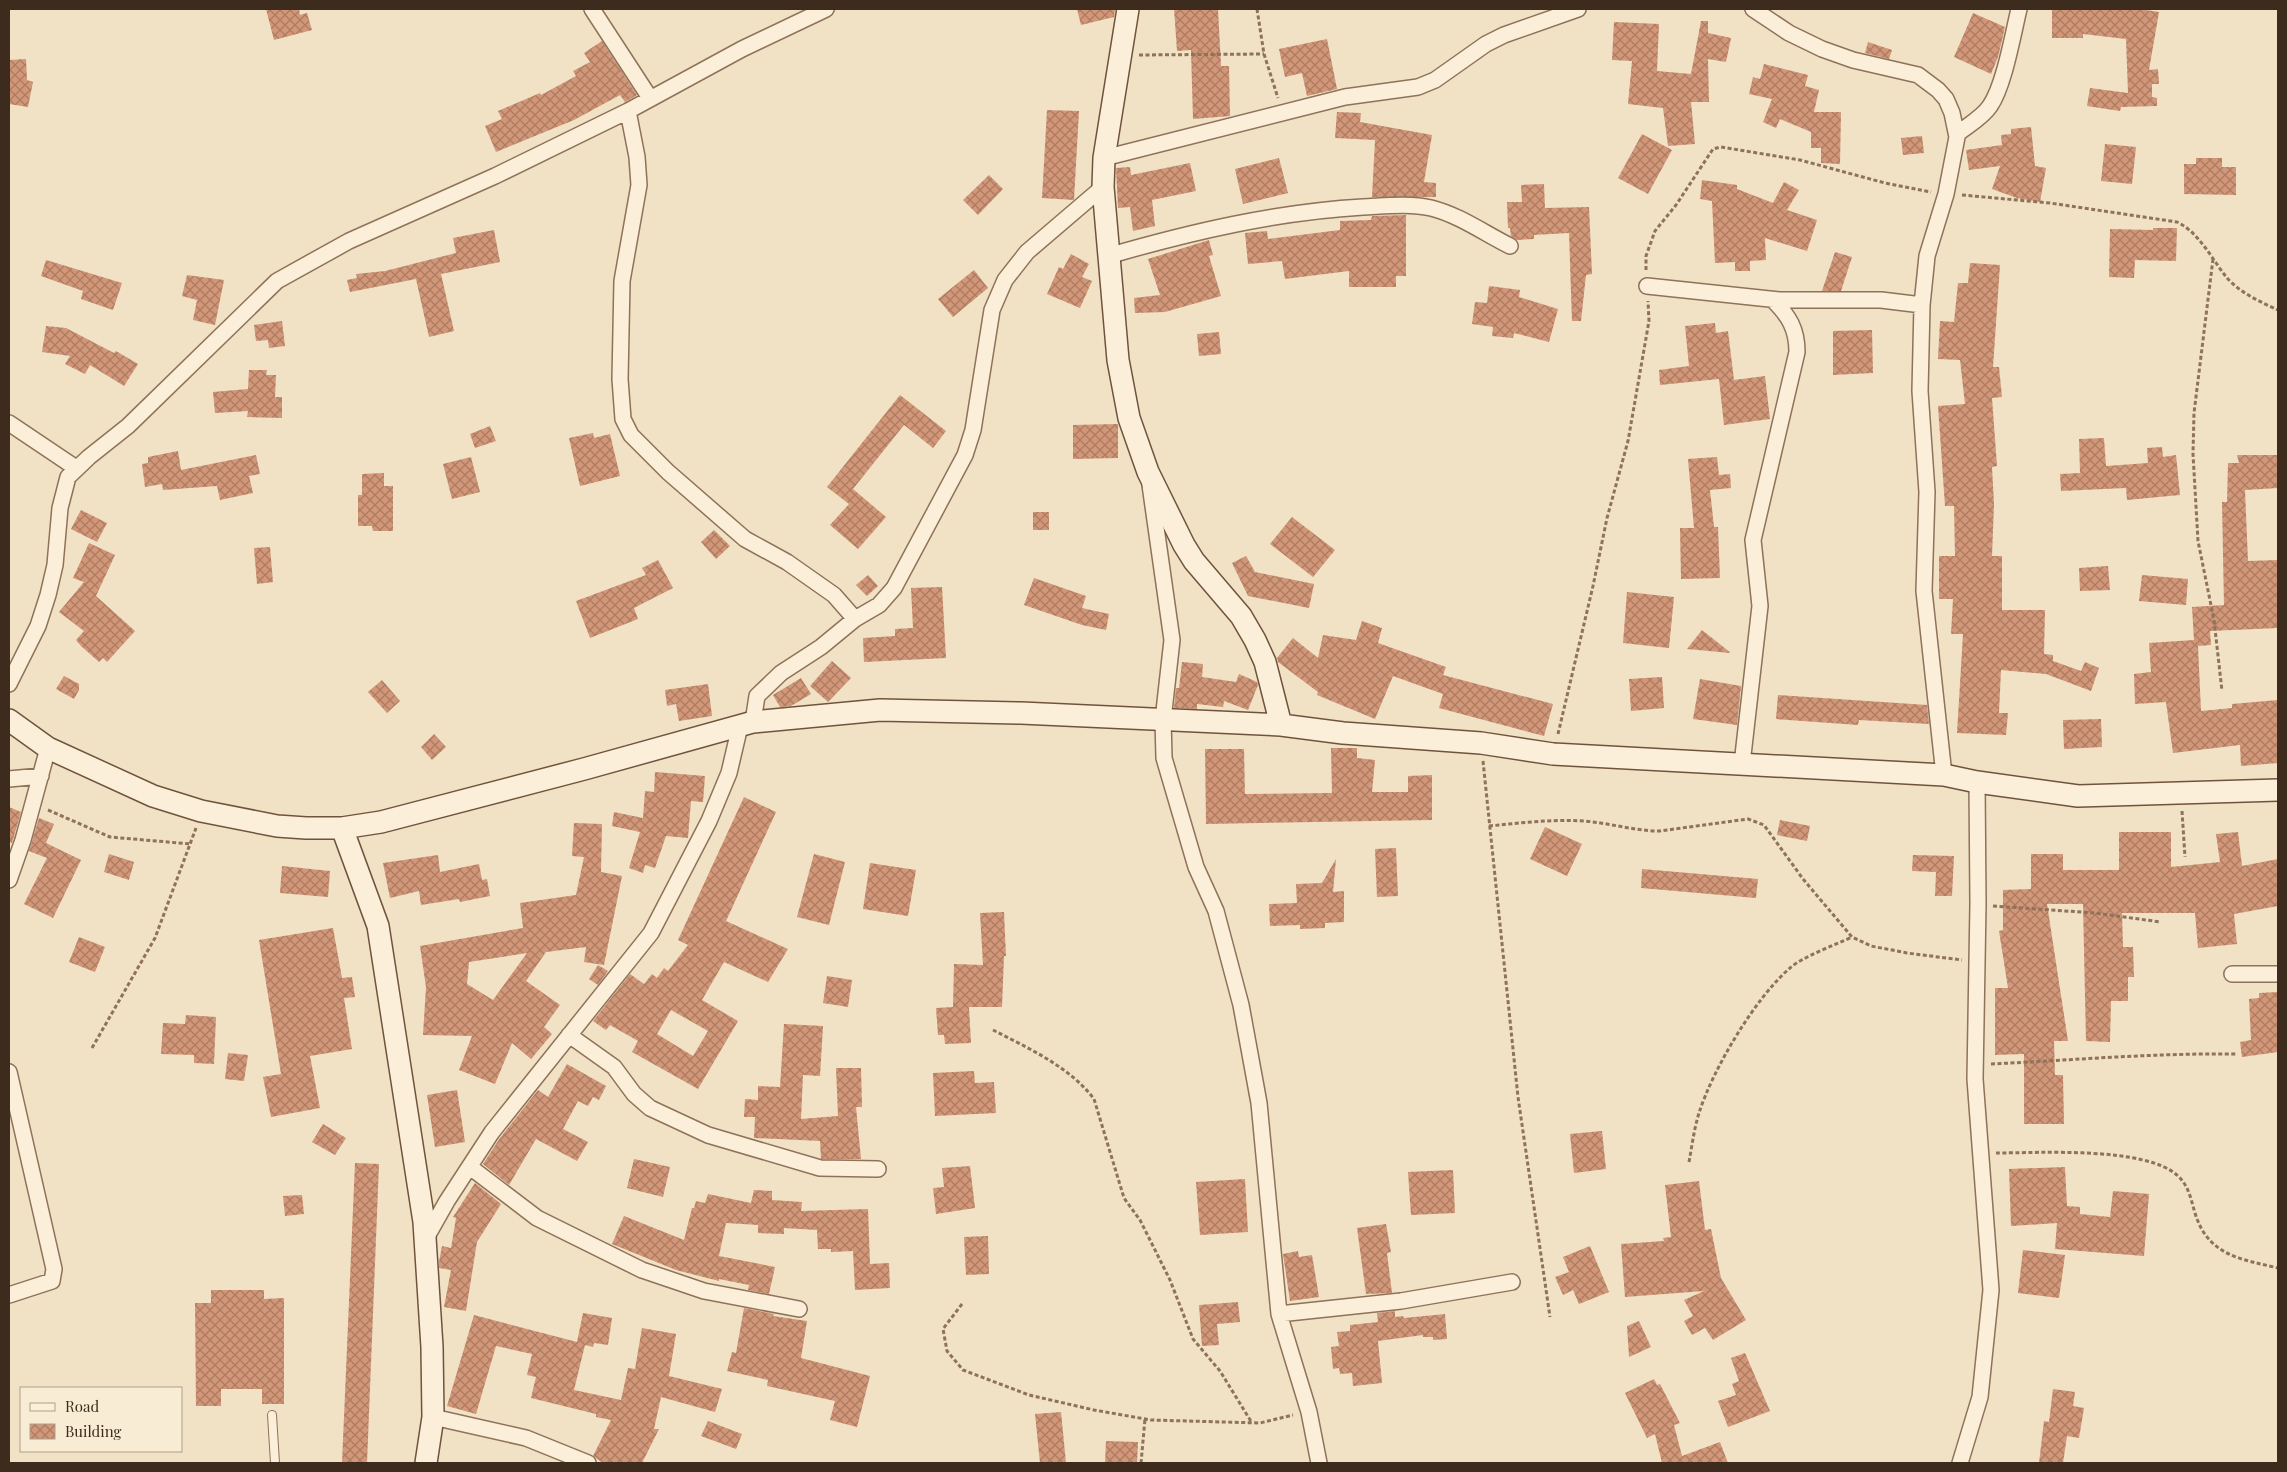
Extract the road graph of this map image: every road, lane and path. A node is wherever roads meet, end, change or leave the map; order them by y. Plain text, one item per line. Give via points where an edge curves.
1 (592, 9) edge
2 (826, 9) edge
3 (1128, 9) edge
4 (1256, 9) edge
5 (1578, 9) edge
6 (1753, 9) edge
7 (2020, 9) edge
8 (1264, 54) junction
9 (1120, 55) junction
10 (650, 98) junction
11 (628, 111) junction
12 (1283, 113) junction
13 (1957, 134) junction
14 (1104, 158) junction
15 (1103, 187) junction
16 (1946, 194) junction
17 (1510, 246) dead end
18 (1108, 256) junction
19 (2213, 259) junction
20 (1647, 286) junction
21 (1773, 300) junction
22 (1922, 305) junction
23 (2278, 310) edge
24 (9, 423) edge
25 (76, 468) junction
26 (1148, 472) junction
27 (855, 619) junction
28 (9, 684) edge
29 (2222, 691) dead end
30 (9, 720) edge
31 (1163, 720) junction
32 (746, 724) junction
33 (1281, 725) junction
34 (1481, 743) junction
35 (48, 748) junction
36 (1554, 754) junction
37 (1742, 764) junction
38 (1944, 775) junction
39 (41, 776) junction
40 (9, 780) edge
41 (1977, 782) junction
42 (2278, 790) edge
43 (2180, 793) junction
44 (32, 803) junction
45 (201, 811) junction
46 (1489, 826) junction
47 (342, 828) junction
48 (191, 844) junction
49 (2185, 857) dead end
50 (9, 880) edge
51 (1978, 904) junction
52 (2161, 922) dead end
53 (1852, 938) junction
54 (1977, 962) junction
55 (2232, 974) dead end
56 (2278, 974) edge
57 (993, 1030) dead end
58 (569, 1035) junction
59 (92, 1048) dead end
60 (2237, 1054) dead end
61 (1976, 1065) junction
62 (9, 1072) edge
63 (1982, 1154) junction
64 (1690, 1162) dead end
65 (470, 1167) junction
66 (878, 1169) dead end
67 (425, 1240) junction
68 (2278, 1268) edge
69 (1512, 1282) dead end
70 (9, 1295) edge
71 (962, 1304) dead end
72 (799, 1308) dead end
73 (1279, 1314) junction
74 (1550, 1316) dead end
75 (1308, 1412) junction
76 (272, 1415) dead end
77 (433, 1416) junction
78 (1145, 1419) junction
79 (1252, 1422) junction
80 (275, 1463) edge
81 (426, 1463) edge
82 (588, 1463) edge
83 (1141, 1463) edge
84 (1319, 1463) edge
85 (1960, 1463) edge

1 - 10 street
2 - 10 street
3 - 9 street
4 - 8 path
5 - 12 street via 1504,35 1435,80 1418,87 1345,96
6 - 13 street via 1822,50 1930,82 1946,100
7 - 13 street via 1991,105
8 - 9 path
8 - 12 path
9 - 14 street
10 - 11 street
11 - 25 street via 495,176 349,241 278,281 128,426
11 - 27 street via 639,178 622,281 620,379 623,419 631,435 703,503 745,539 787,562 834,595
12 - 14 street
13 - 16 street
14 - 15 street
15 - 18 street
15 - 27 street via 1027,252 1005,280 992,310 973,430 965,455 894,588 879,605
16 - 19 path via 2050,203 2176,222 2192,231
16 - 20 path via 1885,183 1800,160 1716,148 1655,230 1646,256
16 - 22 street via 1927,256
17 - 18 street via 1450,214 1405,205 1333,209 1216,228
18 - 26 street via 1118,360 1129,418
19 - 23 path via 2230,281 2252,298
19 - 29 path via 2192,454 2198,541 2214,620
20 - 21 street
20 - 36 path via 1649,321 1628,441 1607,518
21 - 22 street via 1881,300
21 - 37 street via 1788,315 1797,340 1797,352 1753,540 1760,606
22 - 38 street via 1920,392 1928,492 1924,591
24 - 25 street
25 - 28 street via 64,487 48,595 38,626
26 - 31 street via 1172,640
26 - 33 street via 1194,561 1241,616 1255,640 1270,677
27 - 32 street via 782,673 758,696
30 - 35 street
31 - 32 street via 880,710
31 - 33 street
31 - 73 street via 1167,773 1196,867 1221,926 1248,1041 1259,1103
32 - 47 street via 381,822
32 - 58 street via 709,821 651,933
33 - 34 street
34 - 36 street
34 - 46 path
35 - 39 street
35 - 45 street via 126,785
36 - 37 street
37 - 38 street
38 - 41 street
39 - 40 street
39 - 44 street
41 - 43 street via 2078,796
41 - 51 street
42 - 43 street
43 - 49 path
44 - 48 path via 110,837
44 - 50 street
45 - 47 street via 277,826
45 - 48 path
46 - 53 path via 1566,820 1660,831 1748,820 1758,822 1764,825 1803,880
46 - 74 path via 1518,1098
47 - 67 street via 378,926
48 - 59 path via 155,938
51 - 52 path via 2095,912
51 - 54 street
53 - 54 path via 1870,946
53 - 64 path via 1791,967 1768,991 1710,1081 1698,1115
54 - 61 street
55 - 56 street
57 - 79 path via 1038,1054 1084,1086 1094,1099 1124,1198 1140,1220 1170,1280 1193,1339 1220,1371
58 - 65 street via 492,1132
58 - 66 street via 614,1067 634,1094 650,1108 708,1135 820,1168
60 - 61 path via 2174,1053
61 - 63 street
62 - 70 street via 54,1269 52,1281
63 - 68 path via 2081,1154 2145,1160 2170,1170 2184,1182 2206,1238 2218,1249
63 - 85 street via 1991,1290 1980,1397
65 - 67 street
65 - 72 street via 537,1218 642,1270 704,1290
67 - 77 street
69 - 73 street via 1401,1302
71 - 78 path via 943,1329 947,1351 963,1370 1029,1395
73 - 75 street
75 - 79 path
75 - 84 street
76 - 80 lane
77 - 81 street
77 - 82 street via 526,1438
78 - 79 path
78 - 83 path

